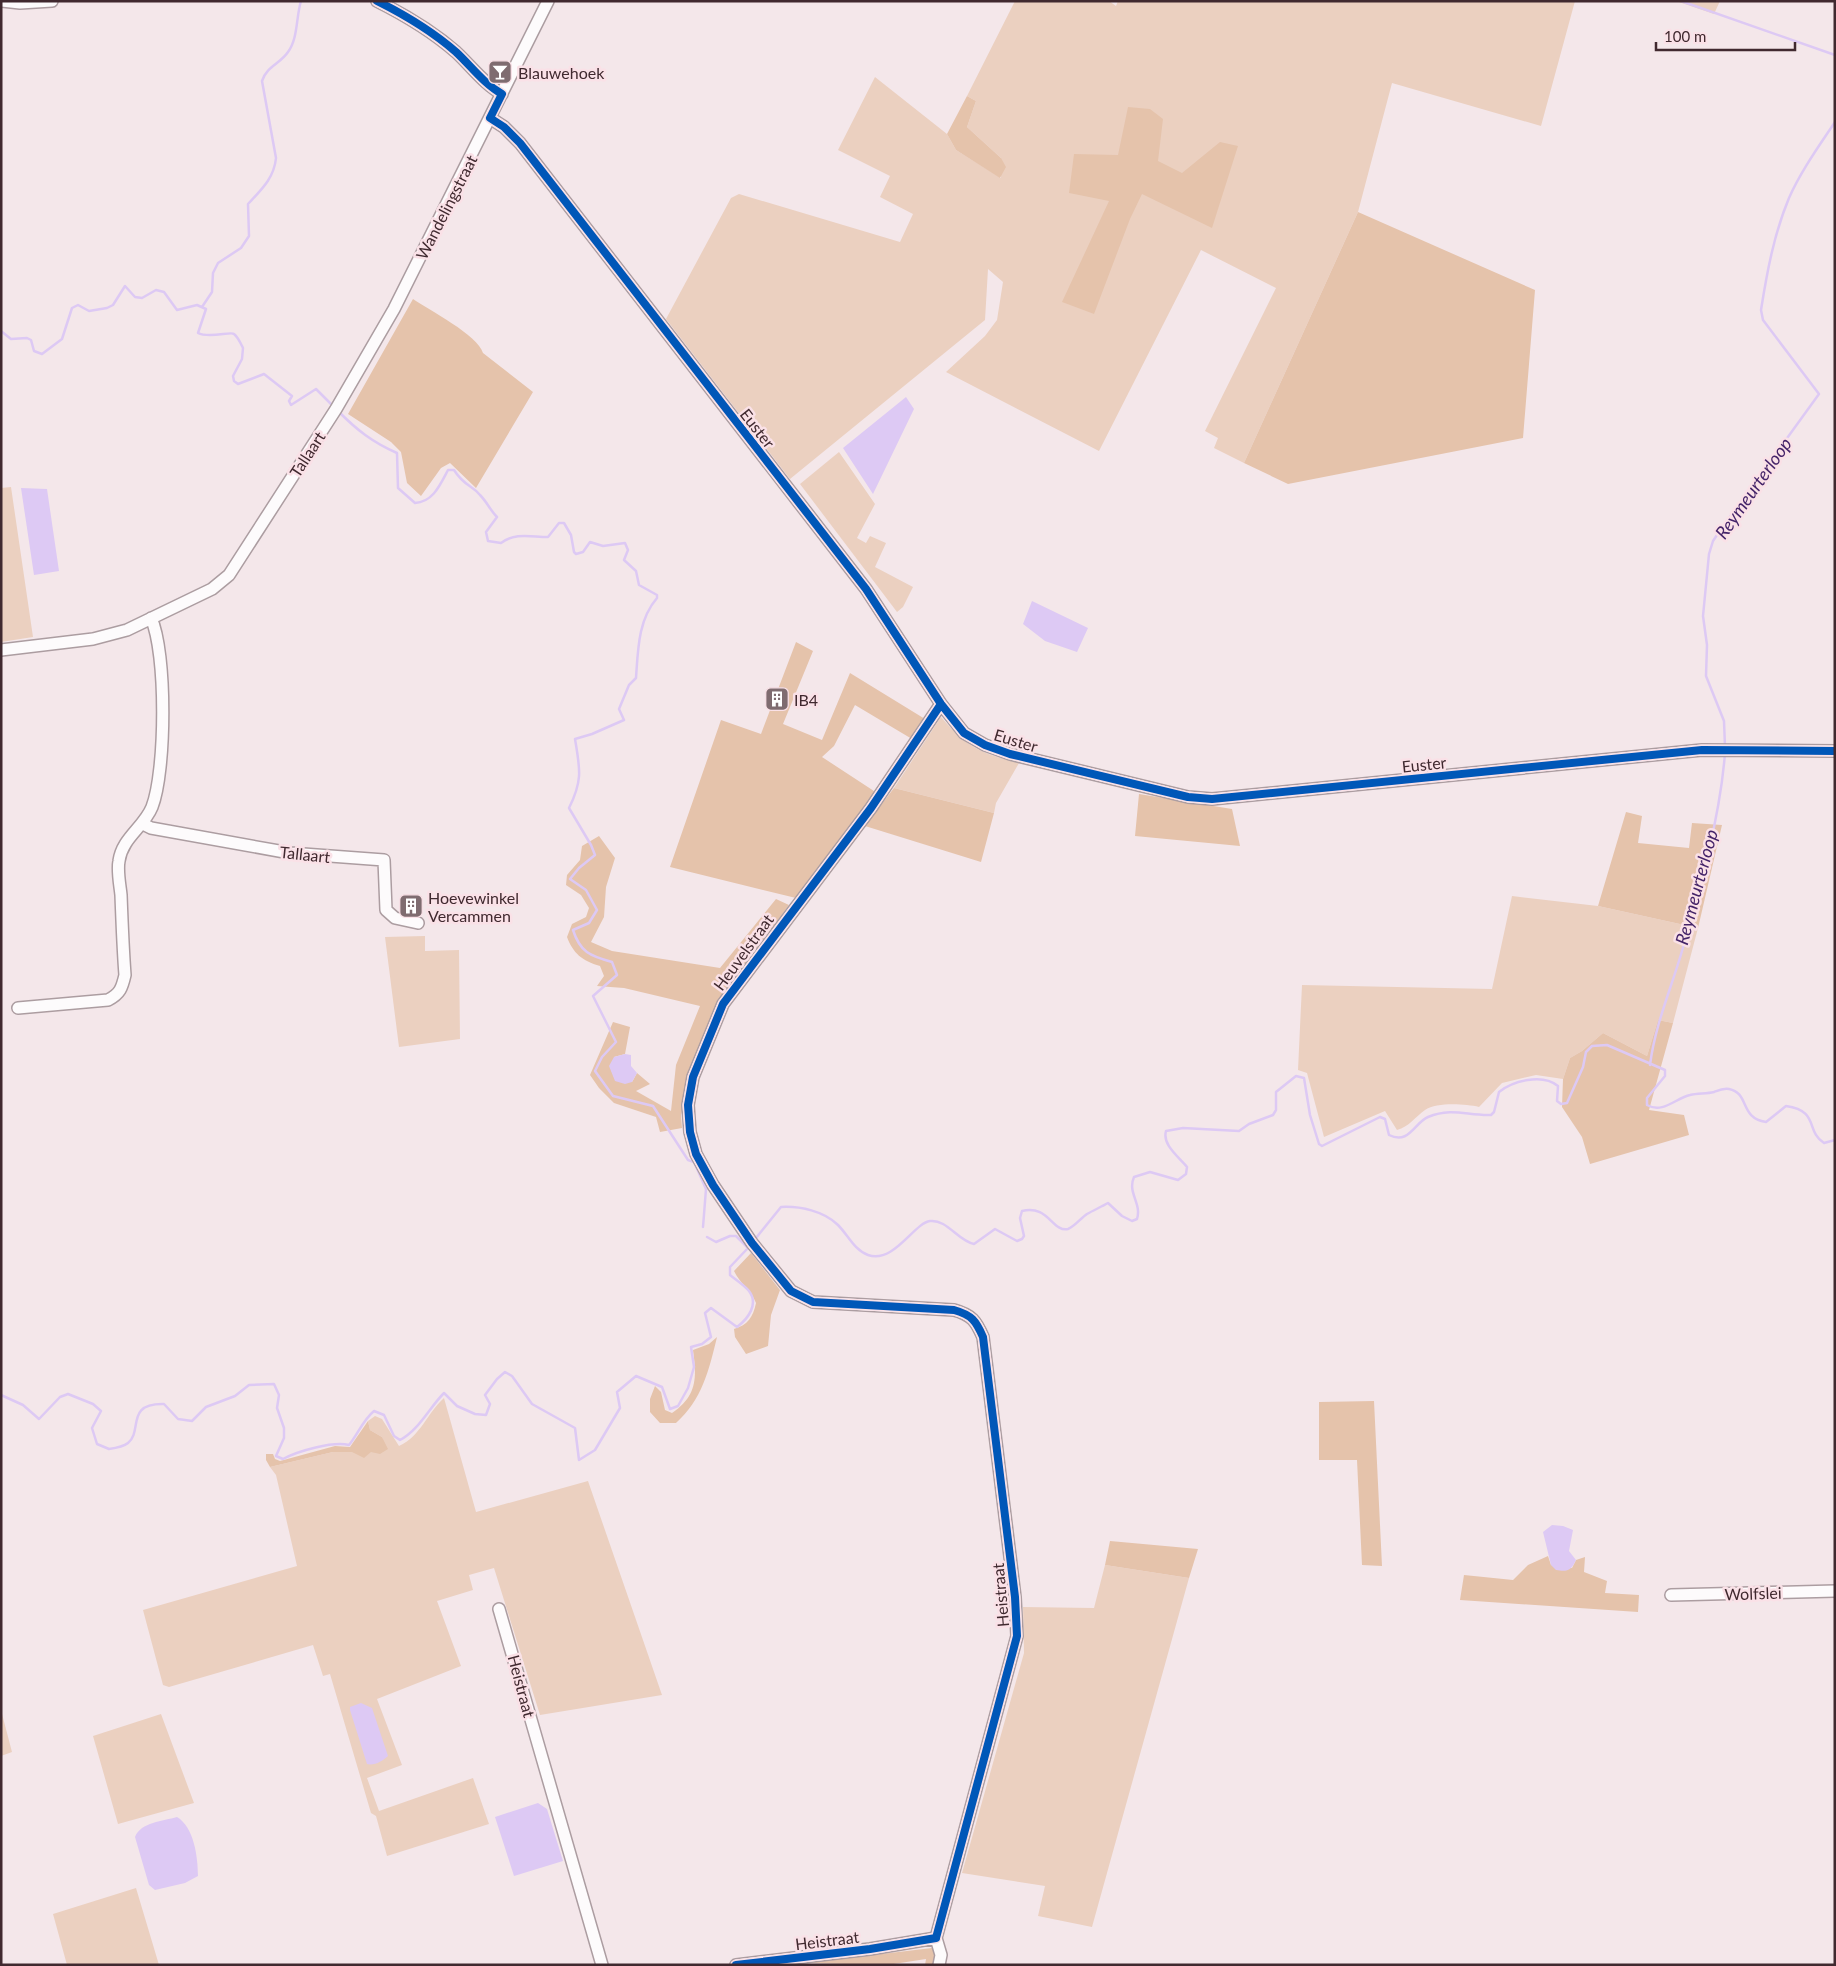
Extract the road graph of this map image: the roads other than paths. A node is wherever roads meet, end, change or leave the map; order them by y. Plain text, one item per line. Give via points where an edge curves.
1 (2, 1) edge
2 (52, 1) edge
3 (377, 1) edge
4 (548, 1) edge
5 (502, 94) junction
6 (490, 118) junction
7 (336, 409) joint
8 (151, 618) junction
9 (1, 650) edge
10 (941, 704) junction
11 (1835, 751) edge
12 (143, 824) junction
13 (418, 923) dead end
14 (18, 1008) dead end
15 (752, 1243) joint
16 (1835, 1590) edge
17 (1671, 1595) dead end
18 (499, 1609) dead end
19 (936, 1938) junction
20 (602, 1965) edge
21 (736, 1965) edge
22 (939, 1965) edge

1 - 2 street via 20,4
3 - 5 street via 430,31
4 - 5 street, Wandelingstraat
5 - 6 street, Wandelingstraat
6 - 7 street, Wandelingstraat via 394,309
6 - 10 street, Euster via 520,143 866,589
7 - 8 street, Tallaart via 229,576 212,589
8 - 9 street, Tallaart via 107,636
8 - 12 street via 155,626 162,713 156,796
10 - 11 street, Euster via 964,732 985,745 1010,754 1188,797 1212,799 1702,750
10 - 15 street, Heuvelstraat via 871,808 722,1004 702,1050 688,1105 690,1132 696,1154
12 - 13 street, Tallaart via 290,853 384,860 386,910 395,918
12 - 14 street via 127,840 119,861 125,975 117,996 108,1000
15 - 19 street, Heistraat via 783,1284 800,1296 821,1302 954,1310 967,1313 976,1321 983,1337 1017,1636
16 - 17 street, Wolfslei
18 - 20 street, Heistraat
19 - 21 street, Heistraat
19 - 22 street via 941,1955

